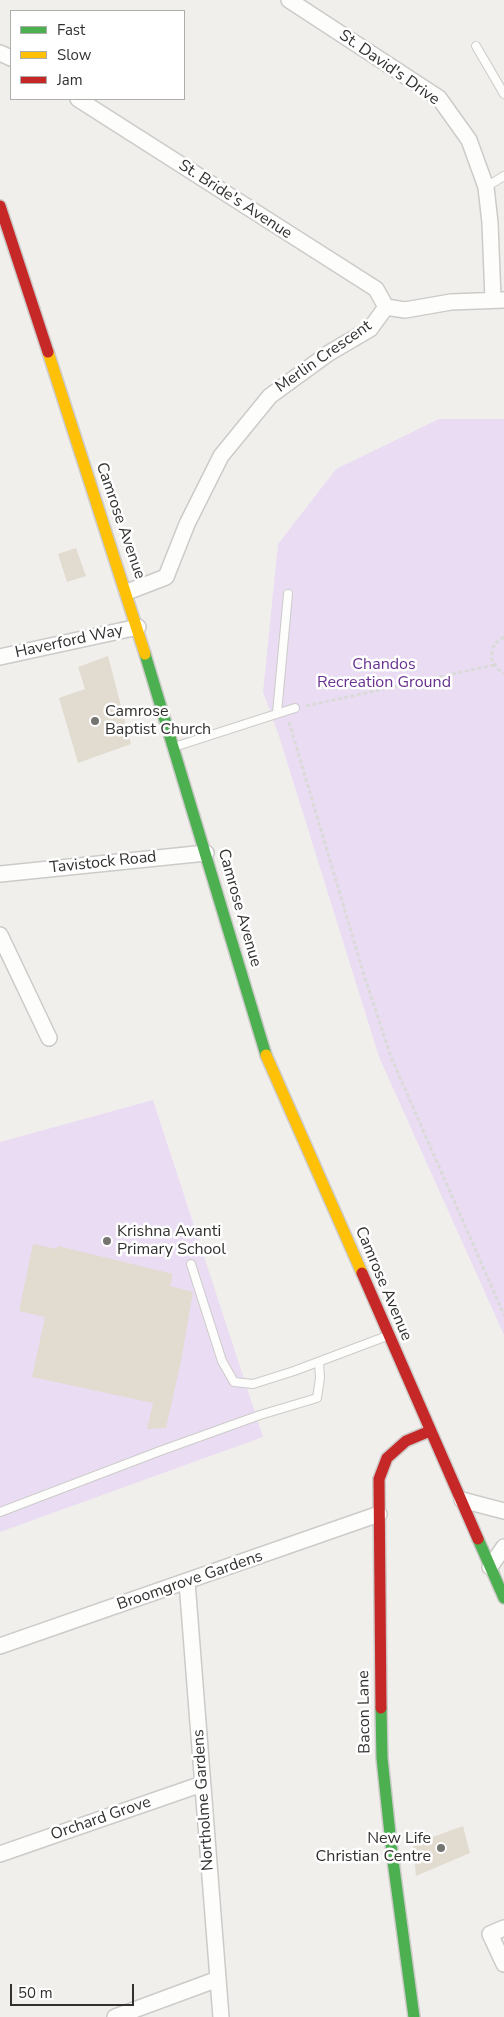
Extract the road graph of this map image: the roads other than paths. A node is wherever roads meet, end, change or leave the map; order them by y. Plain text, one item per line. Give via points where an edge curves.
1 (289, 0) edge
2 (476, 46) dead end
3 (504, 94) edge
4 (80, 100) edge
5 (504, 176) edge
6 (486, 187) junction
7 (1, 216) edge
8 (498, 299) edge
9 (386, 307) junction
10 (127, 592) junction
11 (288, 594) dead end
12 (138, 626) junction
13 (0, 657) edge
14 (295, 708) road end
15 (281, 712) junction
16 (174, 747) junction
17 (206, 853) junction
18 (0, 874) edge
19 (0, 935) edge
20 (49, 1038) dead end
21 (191, 1264) dead end
22 (388, 1336) junction
23 (318, 1362) junction
24 (430, 1430) junction
25 (462, 1500) junction
26 (504, 1511) edge
27 (0, 1512) edge
28 (379, 1514) junction
29 (504, 1547) edge
30 (490, 1567) junction
31 (187, 1582) junction
32 (504, 1598) edge
33 (0, 1646) edge
34 (202, 1784) junction
35 (0, 1854) edge
36 (504, 1928) edge
37 (504, 1964) edge
38 (218, 1979) junction
39 (115, 2017) edge
40 (221, 2017) edge
41 (414, 2017) edge

1 - 6 street, St. David's Drive via 439,98 469,140
2 - 3 lane
4 - 9 street, St. Bride's Avenue via 376,289
5 - 6 lane
6 - 8 street, St. David's Drive
7 - 10 street, Camrose Avenue
8 - 9 street, Merlin Crescent via 451,302 405,310
9 - 10 street, Merlin Crescent via 370,329 329,353 270,396 221,456 187,524 166,577
10 - 12 street, Camrose Avenue
11 - 15 lane
12 - 13 street, Haverford Way
12 - 16 street, Camrose Avenue
14 - 15 lane
15 - 16 lane
16 - 17 street, Camrose Avenue
17 - 18 street, Tavistock Road
17 - 22 street, Camrose Avenue via 265,1053
19 - 20 street
21 - 23 lane via 222,1361 234,1382 253,1384
22 - 23 lane
22 - 24 street, Camrose Avenue
23 - 27 lane via 317,1398 260,1415
24 - 25 street, Camrose Avenue
24 - 28 street, Bacon Lane via 406,1441 388,1458 379,1479
25 - 26 street
25 - 30 street, Camrose Avenue
28 - 31 street, Broomgrove Gardens
28 - 41 street, Bacon Lane via 382,1758
29 - 30 street
30 - 32 street, Camrose Avenue
31 - 33 street, Broomgrove Gardens
31 - 34 street, Northolme Gardens
34 - 35 street, Orchard Grove
34 - 38 street, Northolme Gardens
36 - 37 street via 490,1934
38 - 39 street
38 - 40 street, Northolme Gardens

